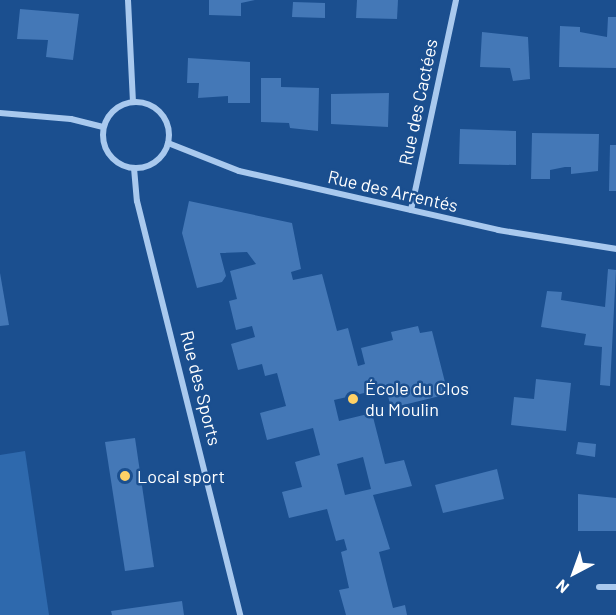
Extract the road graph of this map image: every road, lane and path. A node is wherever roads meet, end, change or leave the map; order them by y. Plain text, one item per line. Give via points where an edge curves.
1 (128, 0) edge
2 (456, 0) edge
3 (133, 101) junction
4 (0, 113) edge
5 (103, 128) junction
6 (168, 143) junction
7 (134, 168) junction
8 (411, 210) junction
9 (616, 249) edge
10 (599, 587) dead end
11 (616, 587) edge
12 (240, 615) edge

1 - 3 street
2 - 8 street, Rue des Cactées
3 - 5 street via 116,108
3 - 6 street via 149,104 163,116
4 - 5 street via 71,120
5 - 7 street via 103,141 111,157
6 - 7 street via 156,161
6 - 8 street, Rue des Arrentés via 239,171
7 - 12 street, Rue des Sports via 137,201
8 - 9 street, Rue des Arrentés via 561,242
10 - 11 street

